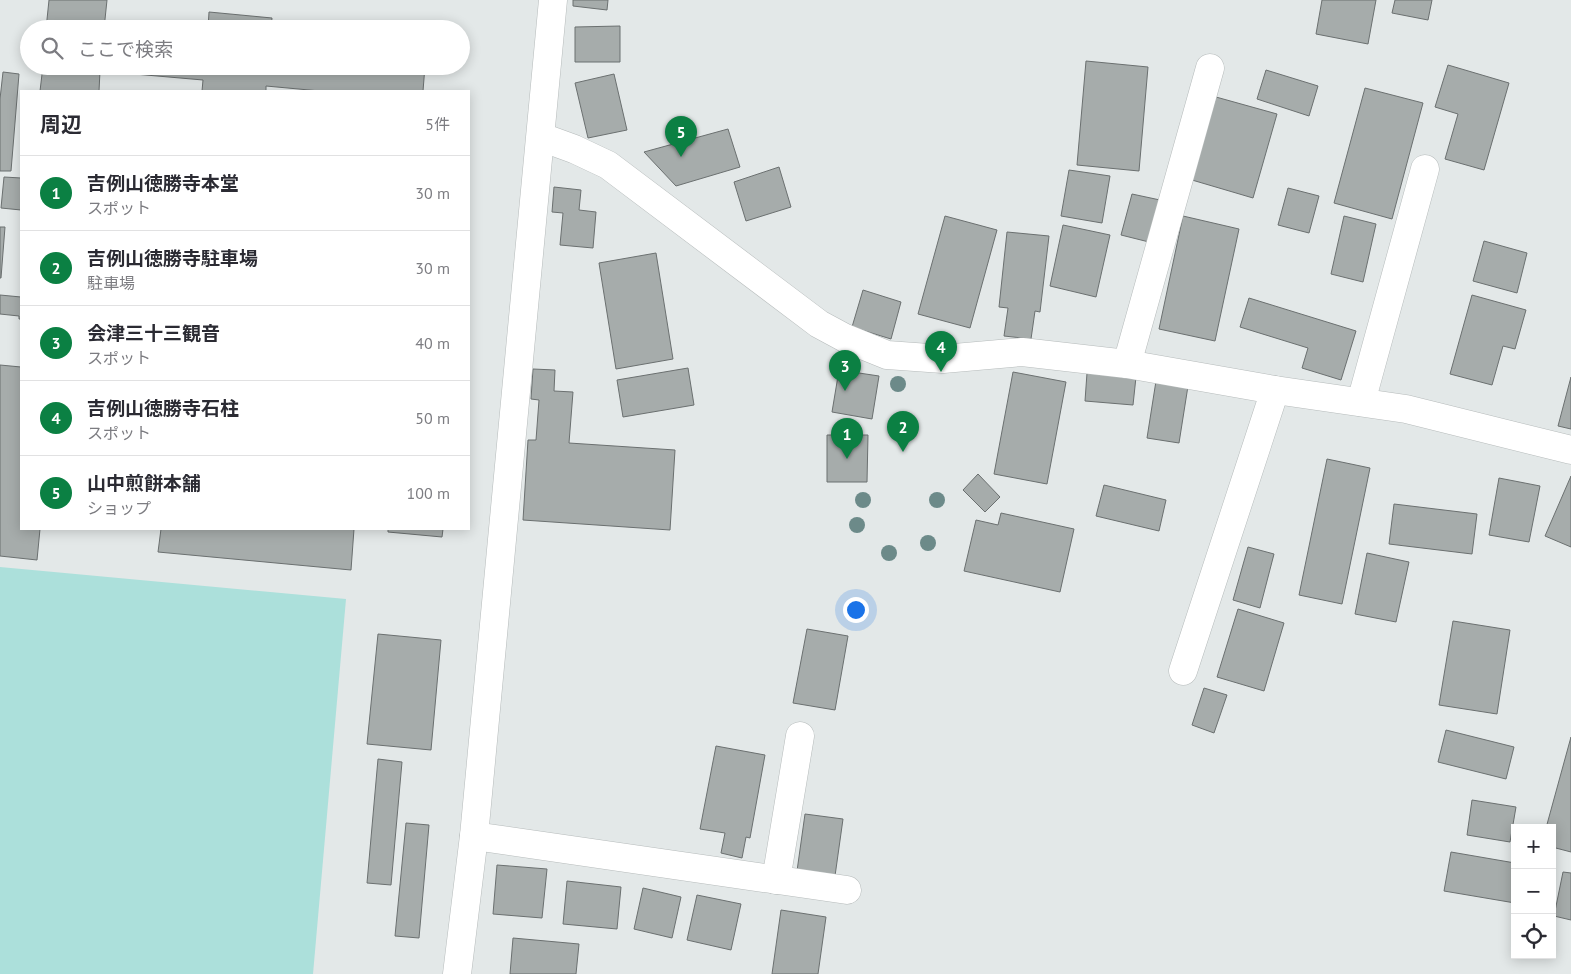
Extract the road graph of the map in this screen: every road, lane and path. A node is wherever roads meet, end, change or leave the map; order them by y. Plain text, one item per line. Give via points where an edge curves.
1 (553, 0) edge
2 (1210, 68) dead end
3 (541, 137) junction
4 (1425, 169) dead end
5 (1127, 364) junction
6 (1275, 390) junction
7 (1361, 402) junction
8 (1571, 450) edge
9 (1183, 670) dead end
10 (800, 736) dead end
11 (474, 836) junction
12 (776, 880) junction
13 (847, 890) dead end
14 (457, 974) edge

1 - 3 street
2 - 5 street
3 - 5 street via 608,165 819,324 887,355 943,359 1022,352
3 - 11 street
4 - 7 street
5 - 6 street
6 - 7 street
6 - 9 street
7 - 8 street via 1406,409
10 - 12 street
11 - 12 street
11 - 14 street
12 - 13 street

